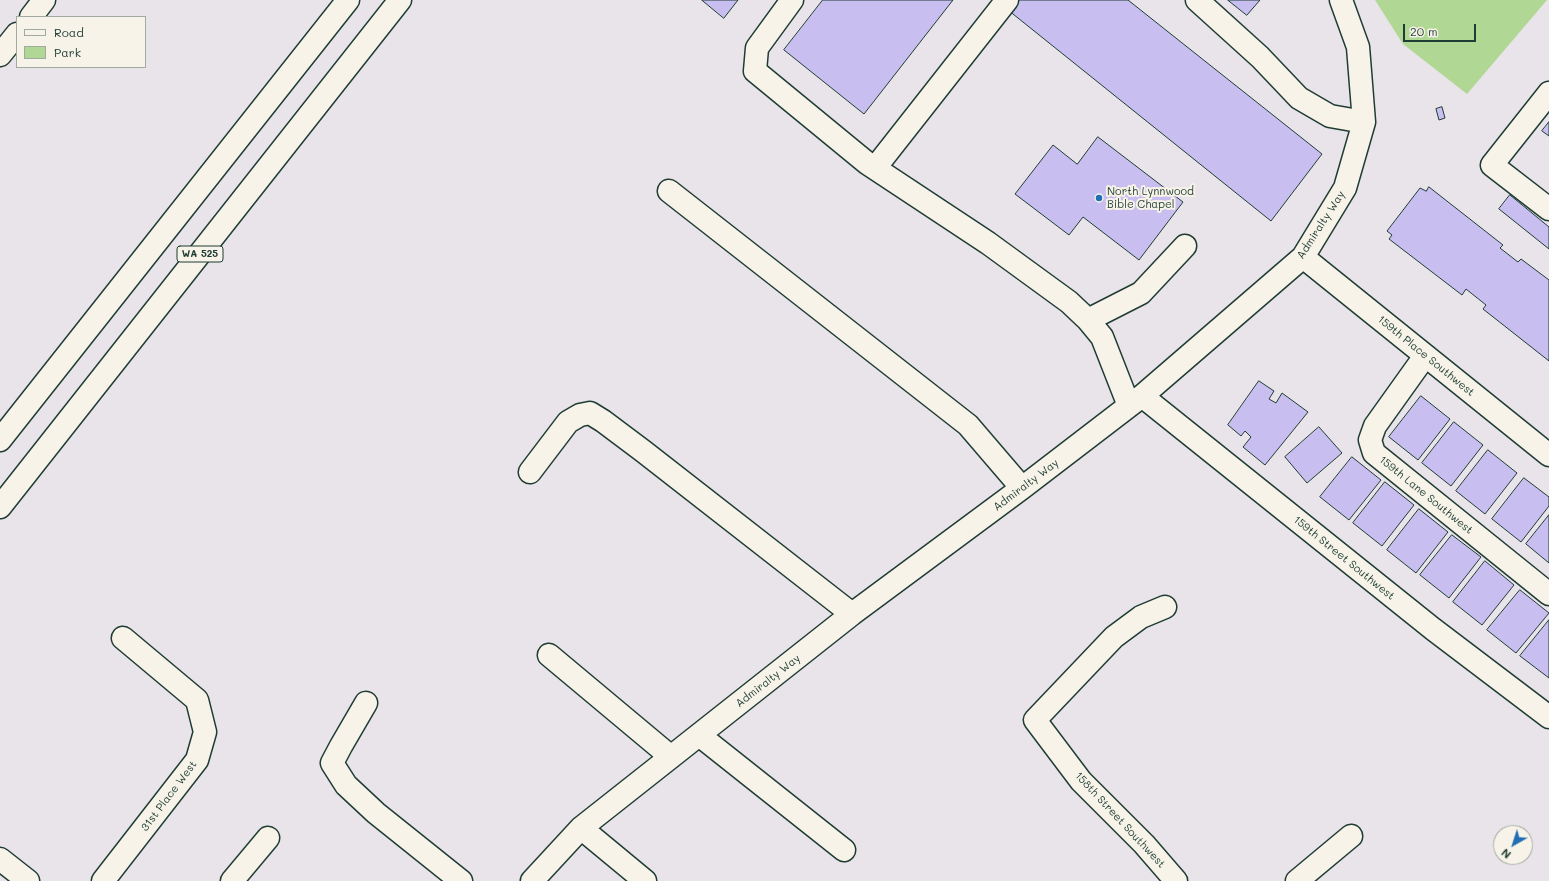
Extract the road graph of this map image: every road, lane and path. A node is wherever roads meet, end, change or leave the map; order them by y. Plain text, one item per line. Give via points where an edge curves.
1 (44, 0) edge
2 (348, 0) edge
3 (400, 0) edge
4 (792, 0) edge
5 (1007, 0) edge
6 (1197, 0) edge
7 (1341, 0) edge
8 (32, 16) edge
9 (16, 35) edge
10 (0, 55) edge
11 (1549, 93) edge
12 (1364, 122) junction
13 (875, 168) junction
14 (669, 191) dead end
15 (1549, 209) edge
16 (1185, 246) dead end
17 (1303, 257) junction
18 (1088, 320) junction
19 (1425, 356) junction
20 (1135, 401) junction
21 (0, 440) edge
22 (1549, 455) edge
23 (530, 472) dead end
24 (1022, 488) junction
25 (0, 507) edge
26 (1549, 594) edge
27 (1165, 607) dead end
28 (852, 614) junction
29 (123, 638) dead end
30 (549, 655) dead end
31 (366, 703) dead end
32 (1549, 717) edge
33 (699, 735) junction
34 (671, 757) junction
35 (582, 828) junction
36 (1351, 836) dead end
37 (268, 838) dead end
38 (844, 850) dead end
39 (0, 858) edge
40 (28, 881) edge
41 (103, 881) edge
42 (232, 881) edge
43 (461, 881) edge
44 (532, 881) edge
45 (645, 881) edge
46 (1176, 881) edge
47 (1297, 881) edge

1 - 8 main road
2 - 21 main road
3 - 25 main road, WA 525
4 - 13 main road via 757,48 755,71
5 - 13 main road
6 - 12 main road via 1260,56 1299,98 1330,116
7 - 12 main road, Admiralty Way via 1358,48
9 - 10 main road
11 - 15 main road via 1492,165
12 - 17 main road, Admiralty Way via 1345,188
13 - 18 main road via 988,243 1069,302
14 - 24 main road via 968,425
16 - 18 main road via 1141,293
17 - 19 main road, 159th Place Southwest
17 - 20 main road, Admiralty Way
18 - 20 main road via 1102,337
19 - 22 main road, 159th Place Southwest
19 - 26 main road, 159th Lane Southwest via 1375,426 1370,440 1374,453
20 - 24 main road, Admiralty Way
20 - 32 main road, 159th Street Southwest
23 - 28 main road via 568,422 590,413 643,451
24 - 28 main road, Admiralty Way
27 - 46 main road, 158th Street Southwest via 1141,616 1114,637 1036,720 1081,781 1144,844
28 - 33 main road, Admiralty Way
29 - 41 main road, 31st Place West via 197,700 205,732 197,760
30 - 34 main road
31 - 43 main road via 332,763 346,785 376,813
33 - 34 main road, Admiralty Way
33 - 38 main road
34 - 35 main road, Admiralty Way
35 - 44 main road, Admiralty Way
35 - 45 main road
36 - 47 main road
37 - 42 main road
39 - 40 main road

